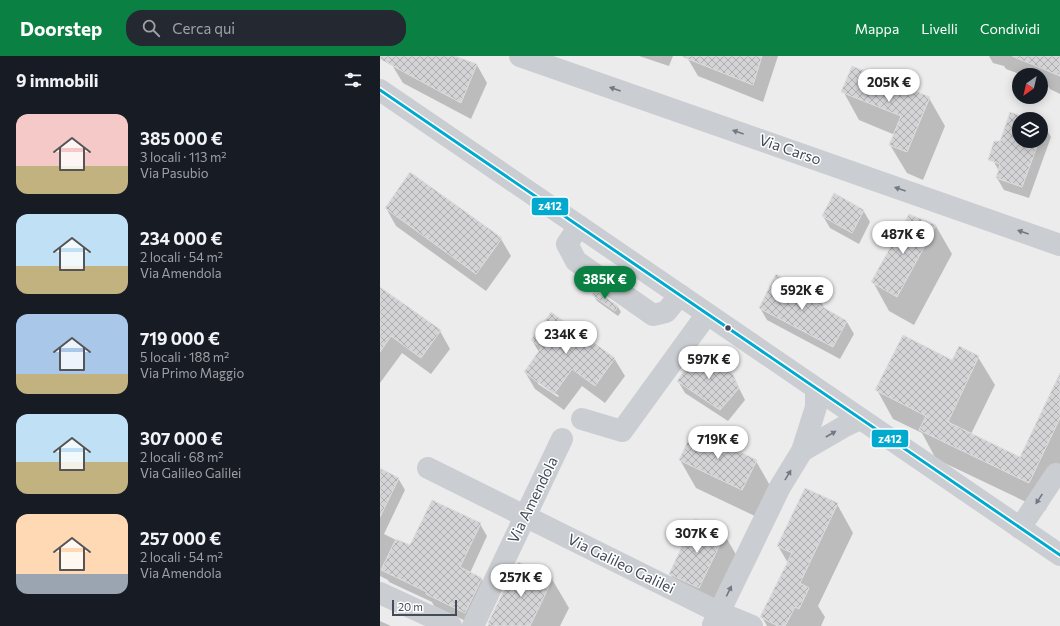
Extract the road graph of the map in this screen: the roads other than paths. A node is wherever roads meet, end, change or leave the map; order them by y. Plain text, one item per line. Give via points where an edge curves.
1 (520, 56) edge
2 (380, 90) edge
3 (579, 226) junction
4 (1060, 245) edge
5 (680, 295) junction
6 (707, 314) junction
7 (816, 389) junction
8 (582, 419) dead end
9 (860, 419) junction
10 (562, 439) dead end
11 (802, 451) junction
12 (428, 468) dead end
13 (1060, 476) edge
14 (524, 516) junction
15 (1020, 528) junction
16 (1060, 555) edge
17 (380, 593) edge
18 (715, 619) edge
19 (440, 624) edge
20 (473, 626) edge
21 (752, 626) edge

4 -> 1 street, Via Carso
2 - 3 street
3 - 5 street
3 - 5 street via 567,244 576,261 653,315 666,312
5 - 6 street
6 - 7 street
6 - 8 street via 622,431
7 - 9 street
7 - 11 street via 816,407
11 -> 9 street
9 - 15 street
10 - 14 street, Via Amendola
18 -> 11 street via 780,487
12 - 14 street, Via Galileo Galilei
13 -> 15 street via 1056,474
14 - 18 street, Via Galileo Galilei
14 - 20 street, Via Amendola
15 - 16 street
17 - 19 street
18 - 21 street, Via Galileo Galilei

